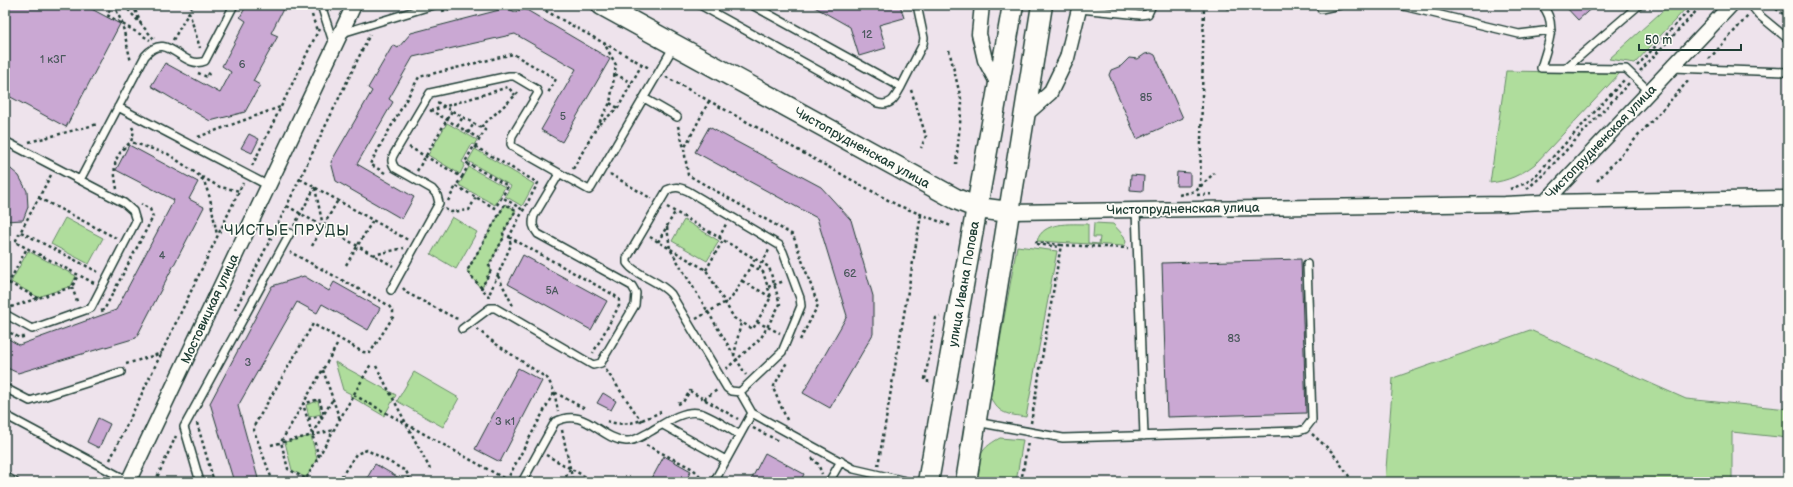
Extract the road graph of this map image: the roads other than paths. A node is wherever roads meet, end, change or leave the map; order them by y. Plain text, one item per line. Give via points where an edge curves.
1 (234, 5) edge
2 (321, 5) edge
3 (354, 5) edge
4 (434, 5) edge
5 (602, 5) edge
6 (700, 5) edge
7 (752, 5) edge
8 (917, 5) edge
9 (982, 5) edge
10 (1013, 5) edge
11 (1042, 5) edge
12 (1152, 5) edge
13 (1340, 5) edge
14 (1399, 5) edge
15 (1542, 5) edge
16 (1639, 5) edge
17 (1730, 5) edge
18 (1080, 7) edge
19 (1753, 7) edge
20 (1322, 9) dead end
21 (1551, 30) junction
22 (1788, 39) edge
23 (337, 40) junction
24 (675, 45) junction
25 (1566, 68) junction
26 (1672, 68) junction
27 (1788, 72) edge
28 (999, 86) junction
29 (901, 87) junction
30 (1650, 92) junction
31 (644, 98) junction
32 (118, 107) junction
33 (1024, 116) junction
34 (676, 118) road end
35 (5, 141) edge
36 (559, 174) junction
37 (80, 180) junction
38 (269, 186) junction
39 (1788, 198) edge
40 (1545, 202) junction
41 (978, 208) junction
42 (1136, 210) junction
43 (1009, 212) junction
44 (290, 233) road end
45 (1307, 264) dead end
46 (391, 290) dead end
47 (5, 314) edge
48 (462, 329) dead end
49 (122, 372) dead end
50 (6, 390) edge
51 (740, 392) junction
52 (752, 413) junction
53 (5, 415) edge
54 (976, 422) junction
55 (663, 425) junction
56 (740, 435) junction
57 (1144, 436) junction
58 (726, 460) junction
59 (841, 462) junction
60 (5, 476) edge
61 (16, 482) edge
62 (129, 482) edge
63 (200, 482) edge
64 (522, 482) edge
65 (714, 482) edge
66 (830, 482) edge
67 (910, 482) edge
68 (928, 482) edge
69 (966, 482) edge

1 - 32 lane via 205,61 193,62 159,46 151,49
2 - 23 lane
3 - 23 street, Мостовицкая улица
4 - 23 lane via 375,23
5 - 24 main road, Чистопрудненская улица
6 - 29 lane via 877,103 890,103
7 - 29 lane
8 - 29 lane via 923,44
9 - 28 street via 978,34 985,60
10 - 28 main road, улица Ивана Попова
11 - 33 main road
12 - 18 lane via 1148,14 1140,15
13 - 20 lane
14 - 21 lane via 1519,34
15 - 21 lane via 1551,20
16 - 25 lane
17 - 26 street, Чистопрудненская улица
18 - 33 street via 1067,58 1050,93
19 - 22 lane
21 - 25 lane via 1541,68
23 - 38 street, Мостовицкая улица
24 - 31 lane
24 - 41 main road, Чистопрудненская улица via 956,199
25 - 30 lane via 1626,69
26 - 27 lane
26 - 30 street, Чистопрудненская улица
28 - 41 main road, улица Ивана Попова
30 - 40 street, Чистопрудненская улица
31 - 34 lane
31 - 36 lane via 592,188 588,190
32 - 37 lane
32 - 38 lane
33 - 43 main road
35 - 37 lane
36 - 46 lane via 511,144 512,136 538,92 527,84 510,76 432,92 416,115 392,159 392,164 432,189 437,194 439,203
36 - 48 lane via 534,216 534,228 538,234 632,286 636,293 635,305 601,363 593,365 495,308 490,308
37 - 47 lane via 124,203 133,211 136,221 102,287 90,308 32,329
38 - 62 street, Мостовицкая улица
39 - 40 street
40 - 42 street, Чистопрудненская улица
41 - 43 main road, Чистопрудненская улица
41 - 68 main road, улица Ивана Попова
42 - 43 street, Чистопрудненская улица
42 - 57 lane
43 - 54 main road
44 - 63 lane via 184,427
45 - 57 lane via 1312,420 1305,429
49 - 50 lane via 30,401
51 - 51 lane via 785,348 801,306 800,298 783,252 774,241 679,187 667,190 627,258 627,263 668,290 727,388
51 - 52 lane
52 - 56 lane
52 - 59 lane
53 - 62 lane
54 - 57 lane via 1063,438
54 - 69 main road
55 - 56 lane via 683,414 700,413
55 - 58 lane
55 - 64 lane via 629,441 618,440 571,416 560,419 555,422
56 - 58 lane
58 - 65 lane
59 - 66 lane
59 - 67 lane via 854,469
60 - 61 lane

